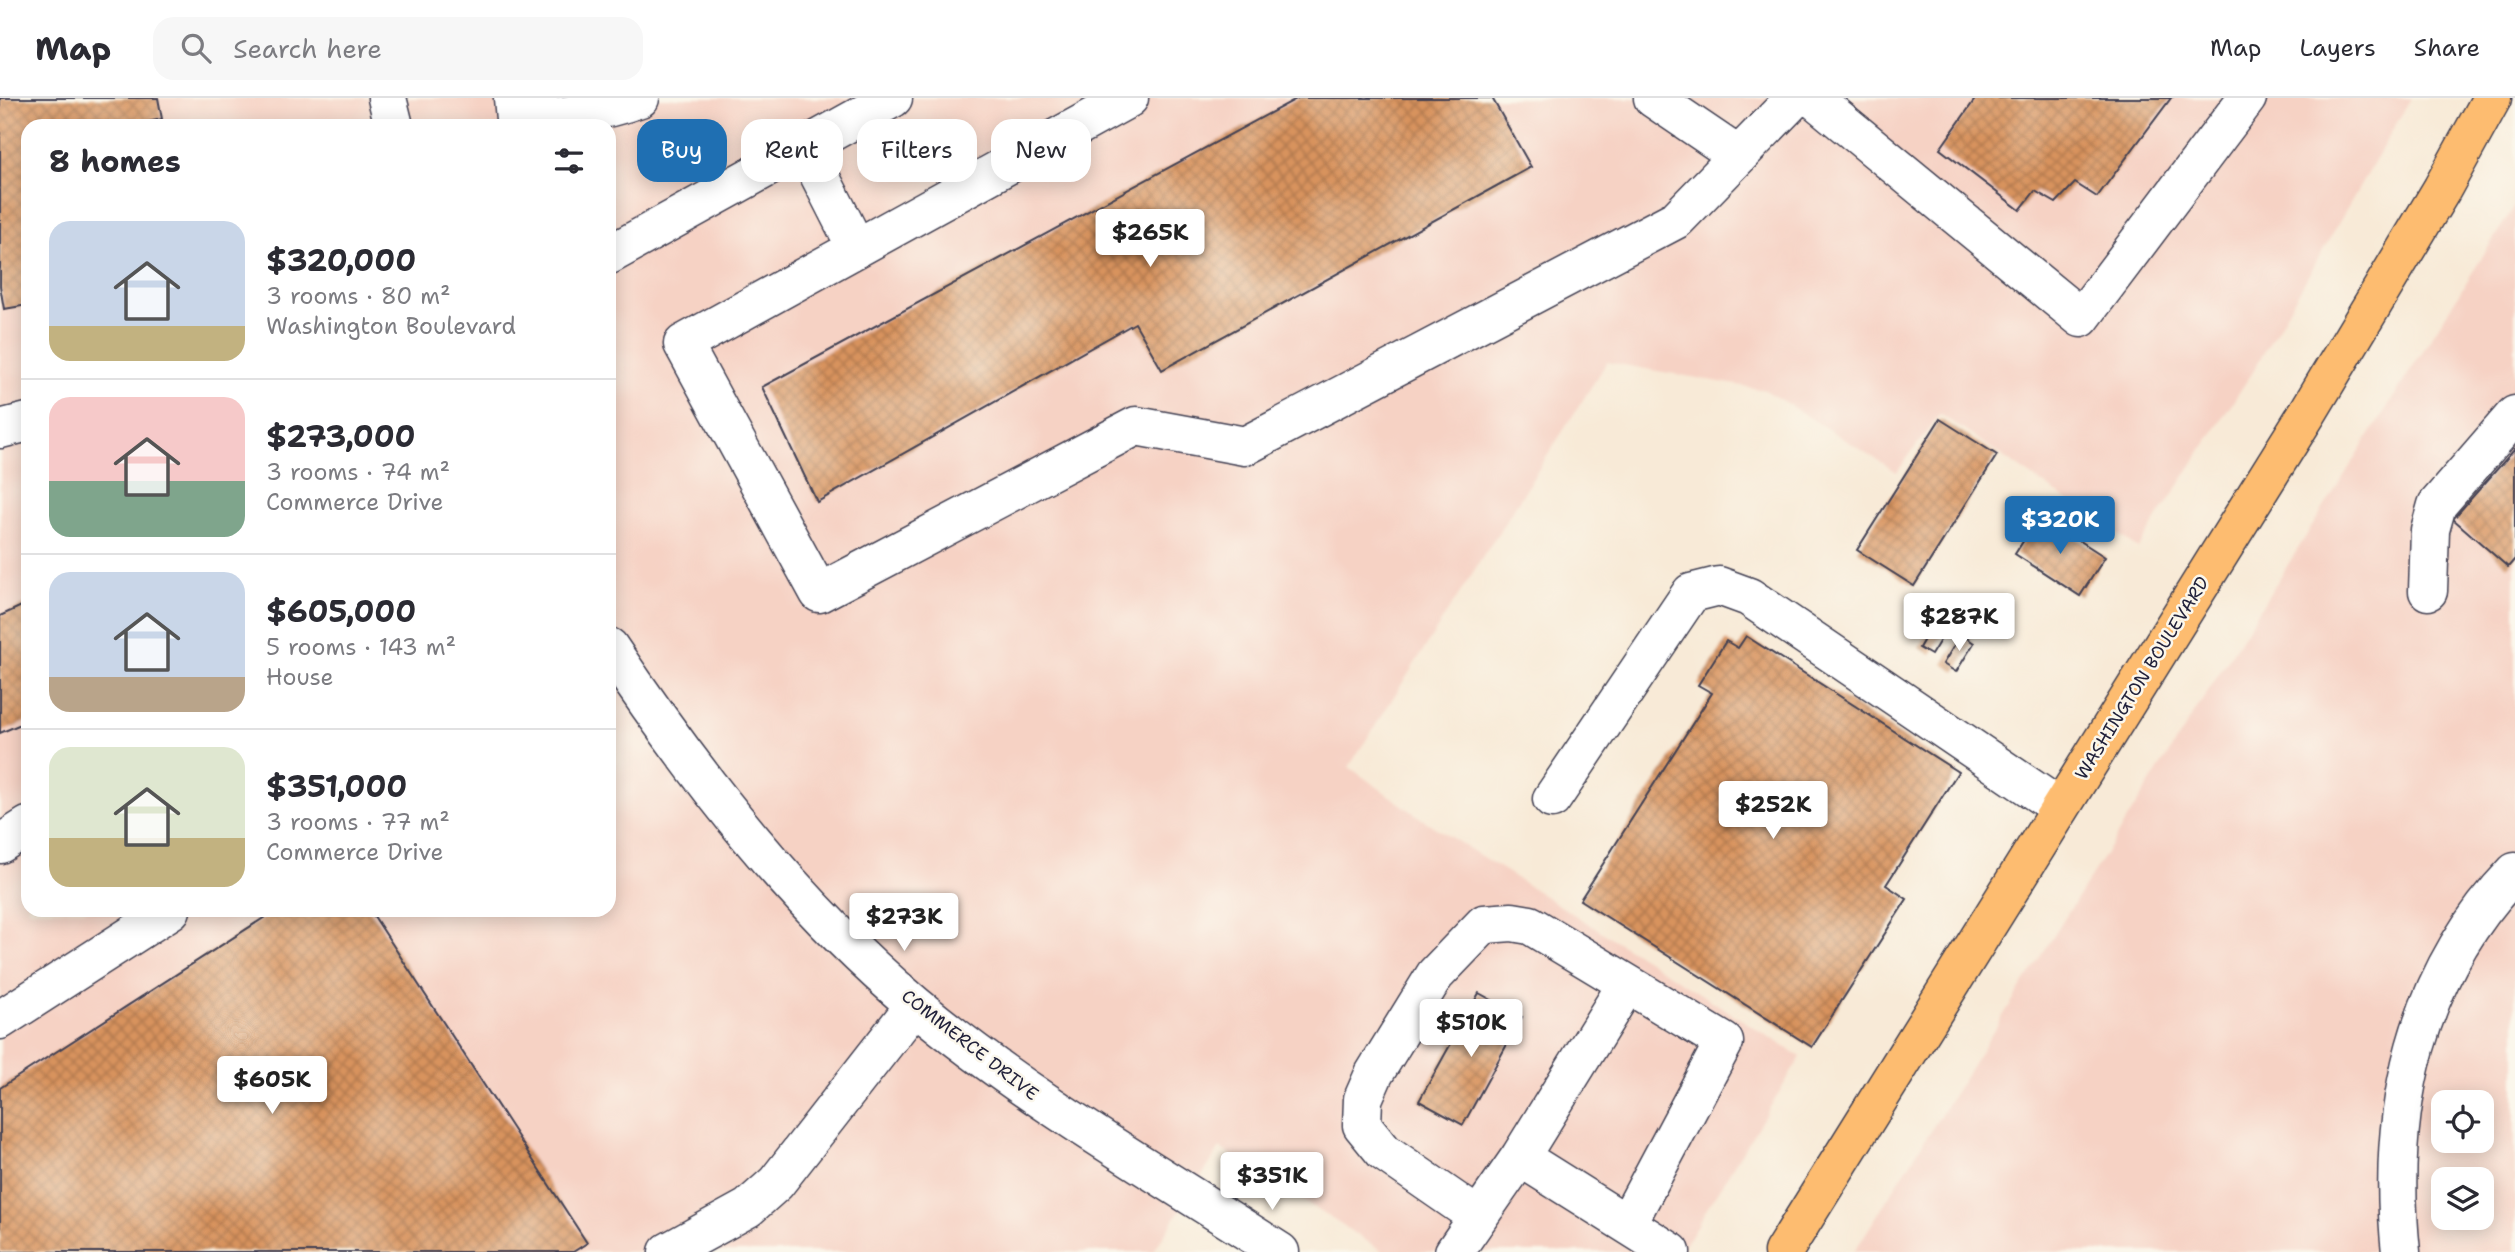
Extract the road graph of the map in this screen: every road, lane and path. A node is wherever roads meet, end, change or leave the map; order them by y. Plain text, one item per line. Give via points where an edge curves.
1 (387, 98) edge
2 (513, 98) edge
3 (640, 98) edge
4 (893, 98) edge
5 (1129, 98) edge
6 (1653, 98) edge
7 (1795, 98) edge
8 (1813, 98) edge
9 (2247, 98) edge
10 (2492, 98) edge
11 (392, 119) edge
12 (843, 126) edge
13 (1737, 155) junction
14 (741, 182) edge
15 (823, 182) edge
16 (856, 247) junction
17 (616, 251) edge
18 (2515, 415) edge
19 (21, 424) edge
20 (0, 429) edge
21 (2427, 590) dead end
22 (616, 657) edge
23 (1552, 799) dead end
24 (2060, 808) junction
25 (21, 830) edge
26 (0, 844) edge
27 (2515, 872) edge
28 (160, 917) edge
29 (1627, 985) junction
30 (915, 1005) junction
31 (0, 1020) edge
32 (1520, 1157) junction
33 (1478, 1217) junction
34 (1627, 1224) junction
35 (668, 1252) edge
36 (1280, 1252) edge
37 (1454, 1252) edge
38 (1671, 1252) edge
39 (1783, 1252) edge
40 (2401, 1252) edge

1 - 11 street
2 - 3 street via 515,119 608,110
4 - 12 street
5 - 16 street
6 - 13 street
7 - 13 street
8 - 9 street via 2081,318
10 - 24 main road, WASHINGTON BOULEVARD via 2308,412
13 - 16 street via 1677,219 1245,446 1136,426 819,593 684,344
14 - 17 street
15 - 16 street
18 - 21 street via 2437,505 2430,530
19 - 20 street
22 - 30 street, COMMERCE DRIVE via 742,831 828,923
23 - 24 street via 1691,593 1719,586 1749,597
24 - 39 main road, WASHINGTON BOULEVARD
25 - 26 street
27 - 40 street via 2483,905 2426,1007 2412,1052 2399,1127
28 - 31 street
29 - 32 street
29 - 33 street via 1530,925 1512,922 1485,924 1435,975 1374,1074 1363,1100 1362,1125 1384,1152
29 - 34 street via 1724,1042
30 - 35 street via 776,1183 747,1208
30 - 36 street, COMMERCE DRIVE via 1044,1102
32 - 33 street
32 - 34 street
33 - 37 street
34 - 38 street

